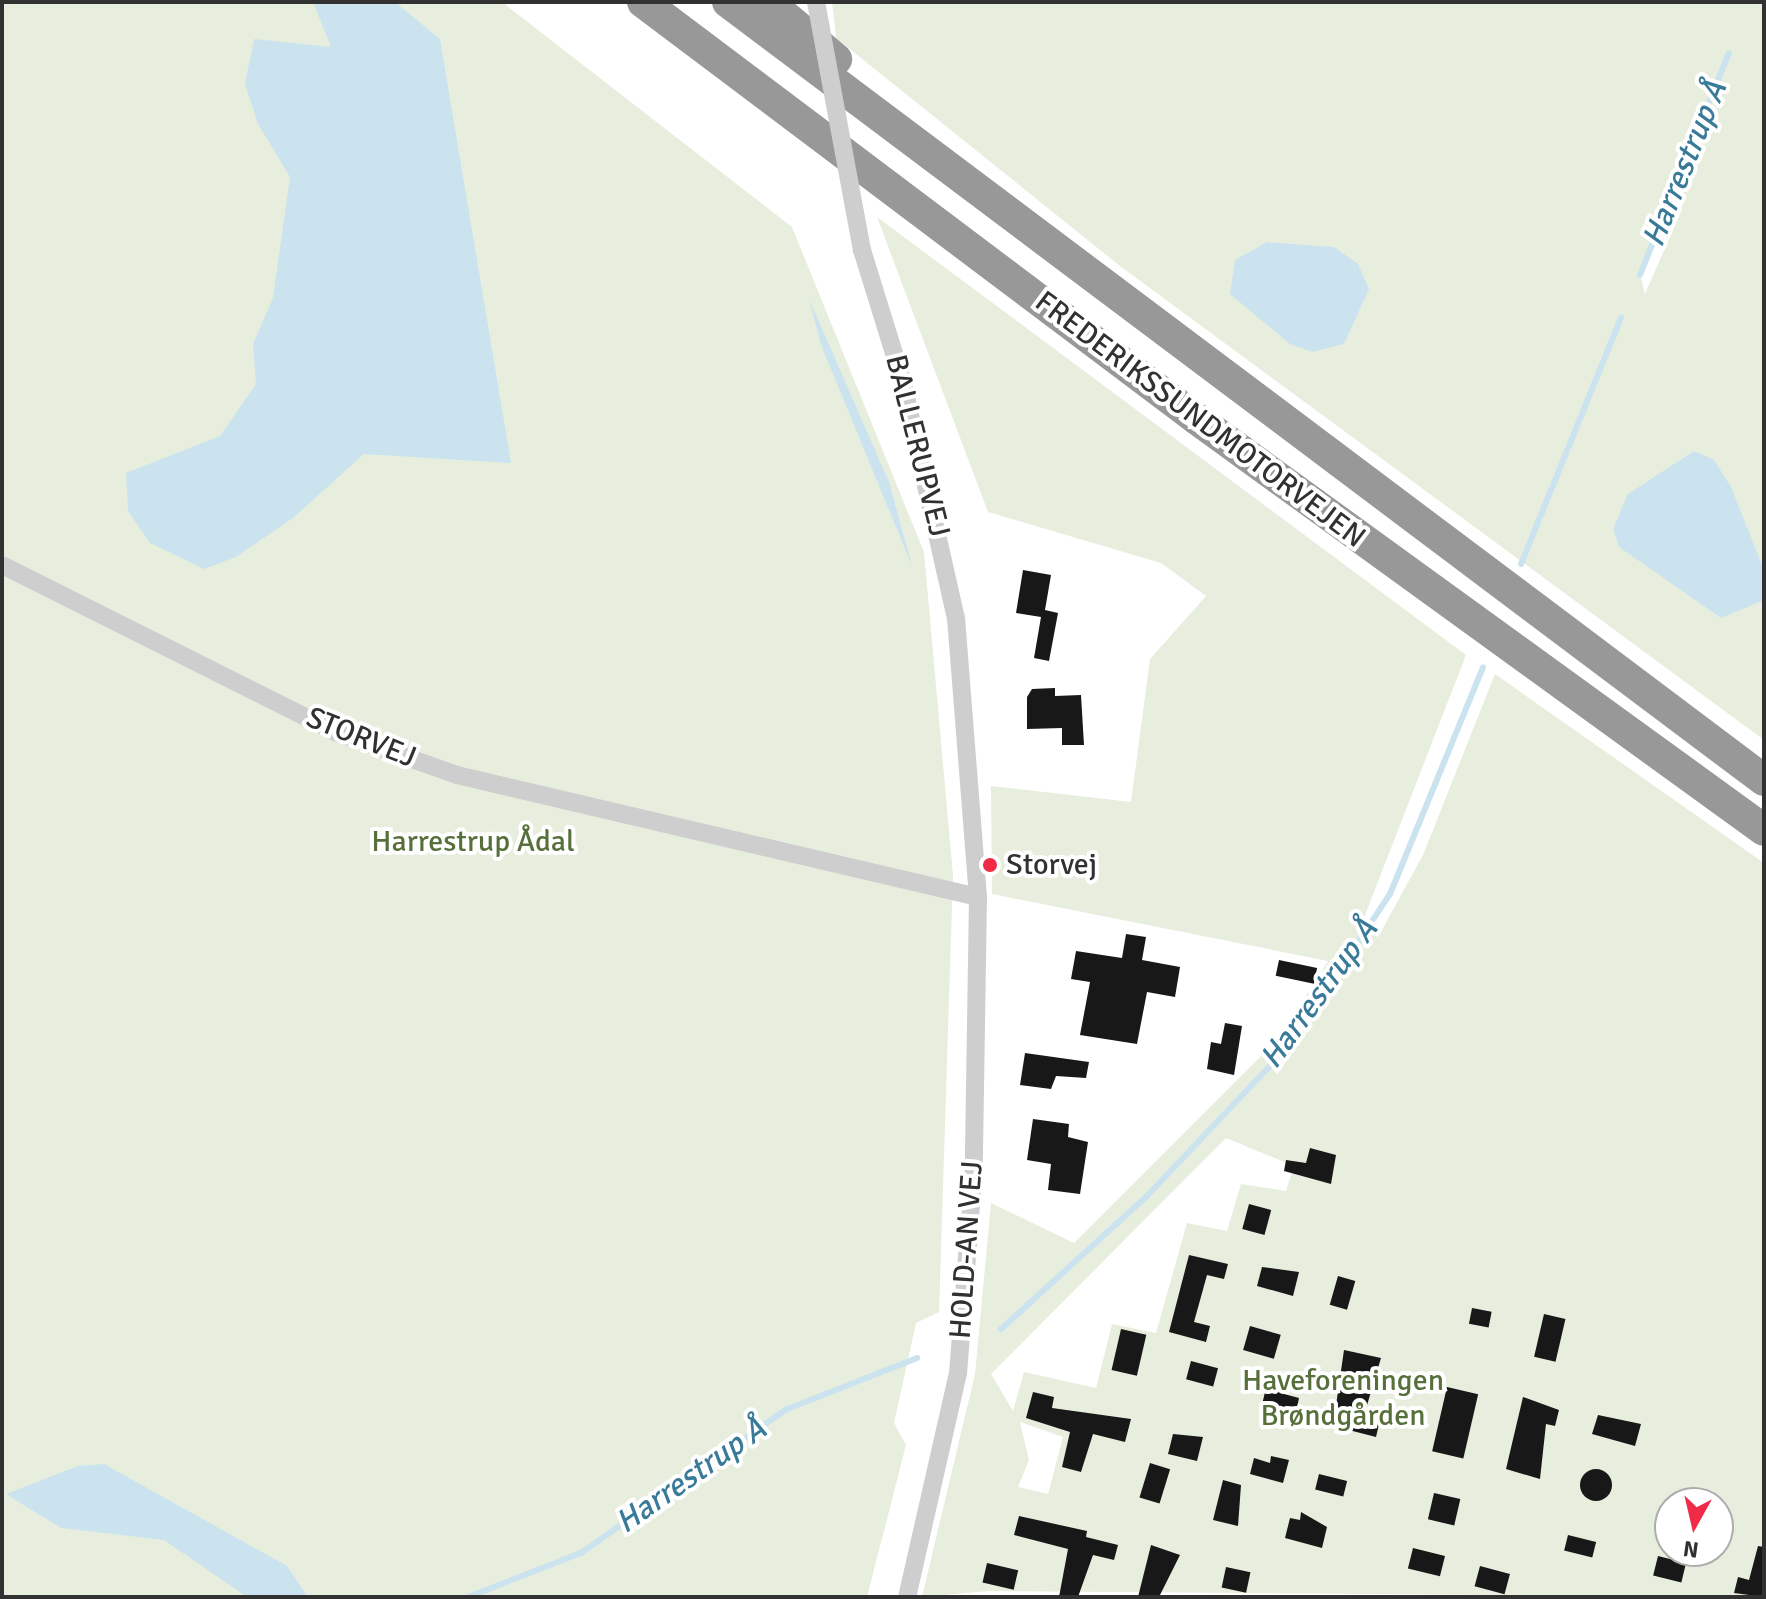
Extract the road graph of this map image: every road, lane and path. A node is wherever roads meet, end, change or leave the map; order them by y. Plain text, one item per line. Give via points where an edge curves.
1 (643, 2) edge
2 (728, 2) edge
3 (768, 2) edge
4 (816, 2) edge
5 (939, 164) junction
6 (2, 565) edge
7 (1764, 780) edge
8 (1764, 830) edge
9 (978, 897) junction
10 (907, 1597) edge

1 - 8 highway, FREDERIKSSUNDMOTORVEJEN via 1261,466
2 - 5 highway, FREDERIKSSUNDMOTORVEJEN
3 - 5 highway via 847,69
4 - 9 street, BALLERUPVEJ, bridge via 862,250 902,379 954,604 972,752
5 - 7 highway, FREDERIKSSUNDMOTORVEJEN
6 - 9 street, STORVEJ via 335,732 444,770
9 - 10 street, HOLD-AN VEJ via 974,1166 958,1373

